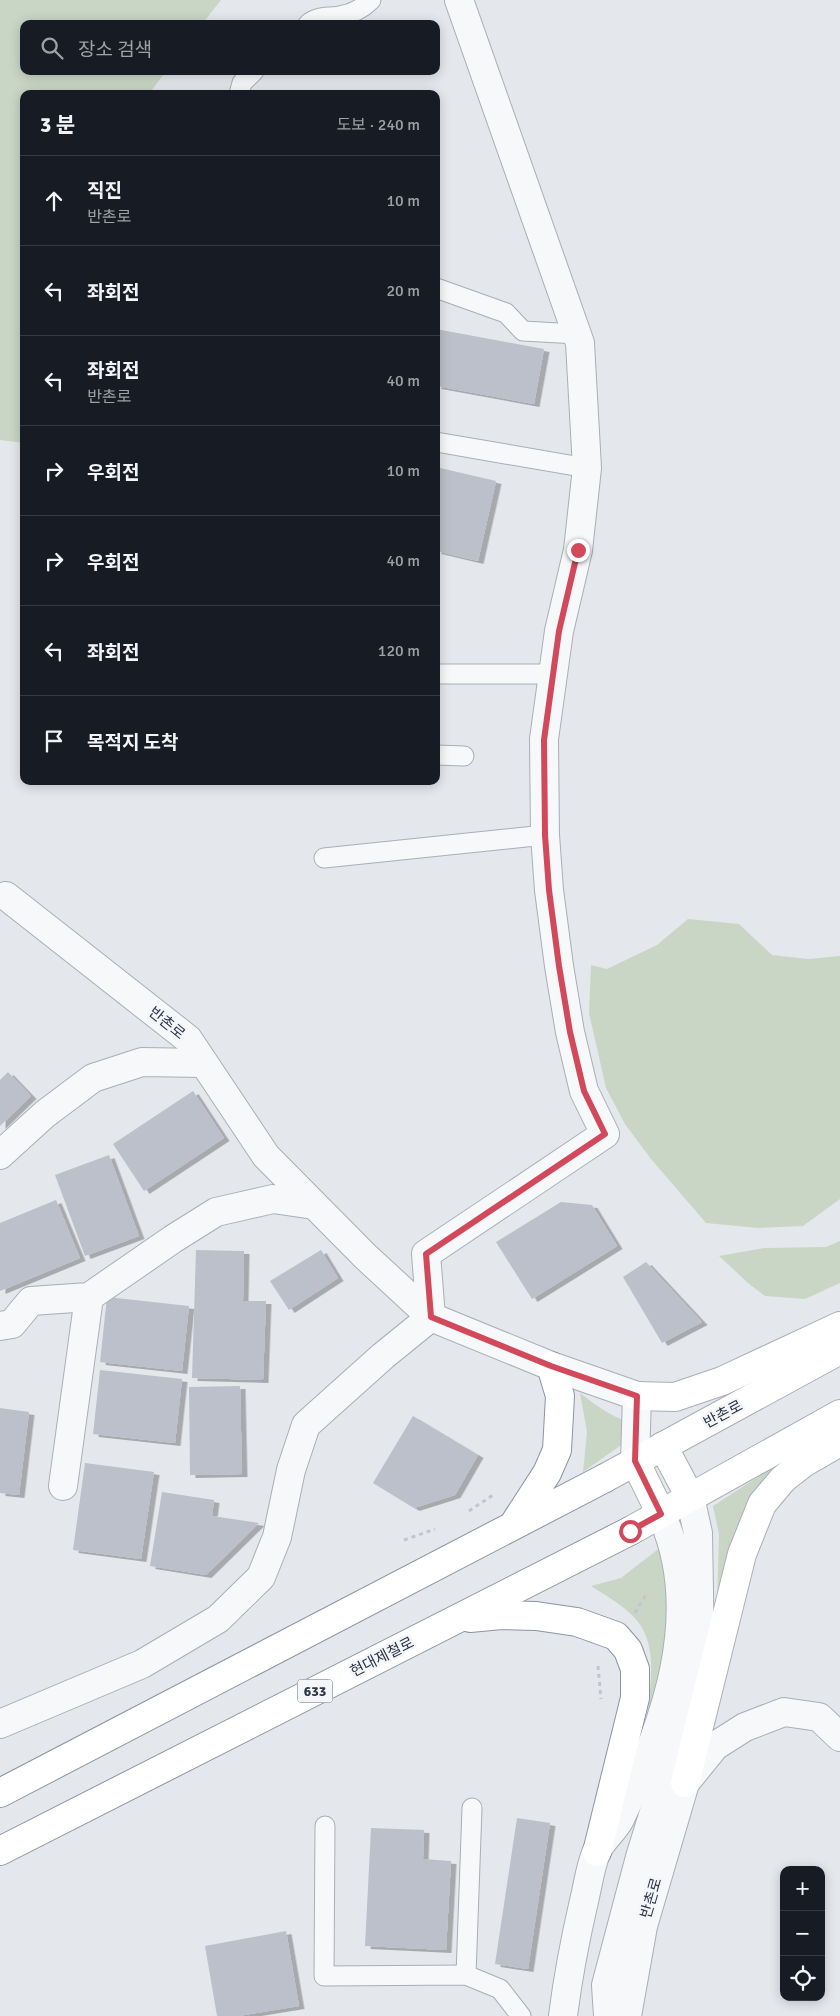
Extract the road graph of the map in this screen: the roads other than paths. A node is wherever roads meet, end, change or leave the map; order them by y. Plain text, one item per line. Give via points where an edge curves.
1 (372, 0) edge
2 (458, 0) edge
3 (313, 20) edge
4 (250, 75) edge
5 (239, 90) edge
6 (440, 289) edge
7 (577, 334) junction
8 (440, 443) edge
9 (587, 468) junction
10 (440, 674) edge
11 (553, 674) junction
12 (440, 755) edge
13 (464, 756) dead end
14 (545, 835) junction
15 (324, 858) dead end
16 (6, 896) dead end
17 (203, 1062) junction
18 (0, 1155) edge
19 (314, 1205) junction
20 (89, 1297) junction
21 (431, 1317) junction
22 (0, 1326) edge
23 (840, 1326) edge
24 (840, 1350) edge
25 (551, 1366) junction
26 (637, 1396) junction
27 (840, 1414) edge
28 (838, 1444) edge
29 (663, 1446) junction
30 (635, 1461) junction
31 (63, 1486) dead end
32 (690, 1497) junction
33 (661, 1514) junction
34 (512, 1526) junction
35 (456, 1620) junction
36 (0, 1724) edge
37 (840, 1737) edge
38 (685, 1783) junction
39 (0, 1793) edge
40 (472, 1808) dead end
41 (325, 1826) dead end
42 (0, 1851) edge
43 (597, 1852) junction
44 (466, 1975) junction
45 (521, 2016) edge
46 (563, 2016) edge
47 (608, 2016) edge
48 (627, 2016) edge

1 - 3 lane via 362,9
2 - 7 street
4 - 5 lane
6 - 7 lane via 506,313 523,331
7 - 9 street
8 - 9 lane
9 - 11 street via 578,550 559,631
10 - 11 lane
11 - 14 street via 544,740
12 - 13 lane
14 - 15 lane
14 - 21 street via 570,1032 584,1091 605,1134 426,1254
16 - 17 street, 반촌로 via 188,1039
17 - 18 street via 142,1062 94,1078 45,1114
17 - 19 street, 반촌로 via 266,1156
19 - 20 street via 273,1199 216,1212
19 - 21 street, 반촌로
20 - 22 street via 31,1301 12,1324
20 - 31 street
21 - 25 street, 반촌로
21 - 36 street via 306,1425 291,1470 277,1537 261,1577 218,1619 142,1664
23 - 26 main road via 722,1381 675,1397
24 - 29 main road, 반촌로
25 - 26 street, 반촌로
25 - 34 main road via 560,1396 557,1450 547,1473
26 - 29 street
26 - 30 street
27 - 32 main road, 633
28 - 38 main road via 783,1479 762,1504 742,1554
29 - 30 main road, 반촌로
29 - 32 main road
30 - 33 main road
30 - 34 main road, 반촌로
32 - 33 main road, 633
32 - 47 street via 698,1533 700,1651 690,1696 640,1858 606,1985
33 - 35 main road, 현대제철로 / 633
33 - 43 street via 680,1578 679,1643 673,1678 637,1782 619,1821
34 - 39 main road
35 - 42 main road, 현대제철로 / 633
35 - 43 main road via 501,1615 577,1622 616,1636 628,1650 635,1669 635,1698
37 - 38 street via 819,1717 784,1712 746,1727 715,1746
38 - 48 street, 반촌로 via 643,1926
40 - 44 lane
41 - 44 lane via 324,1976
43 - 46 street via 569,1966
44 - 45 lane via 500,1989

